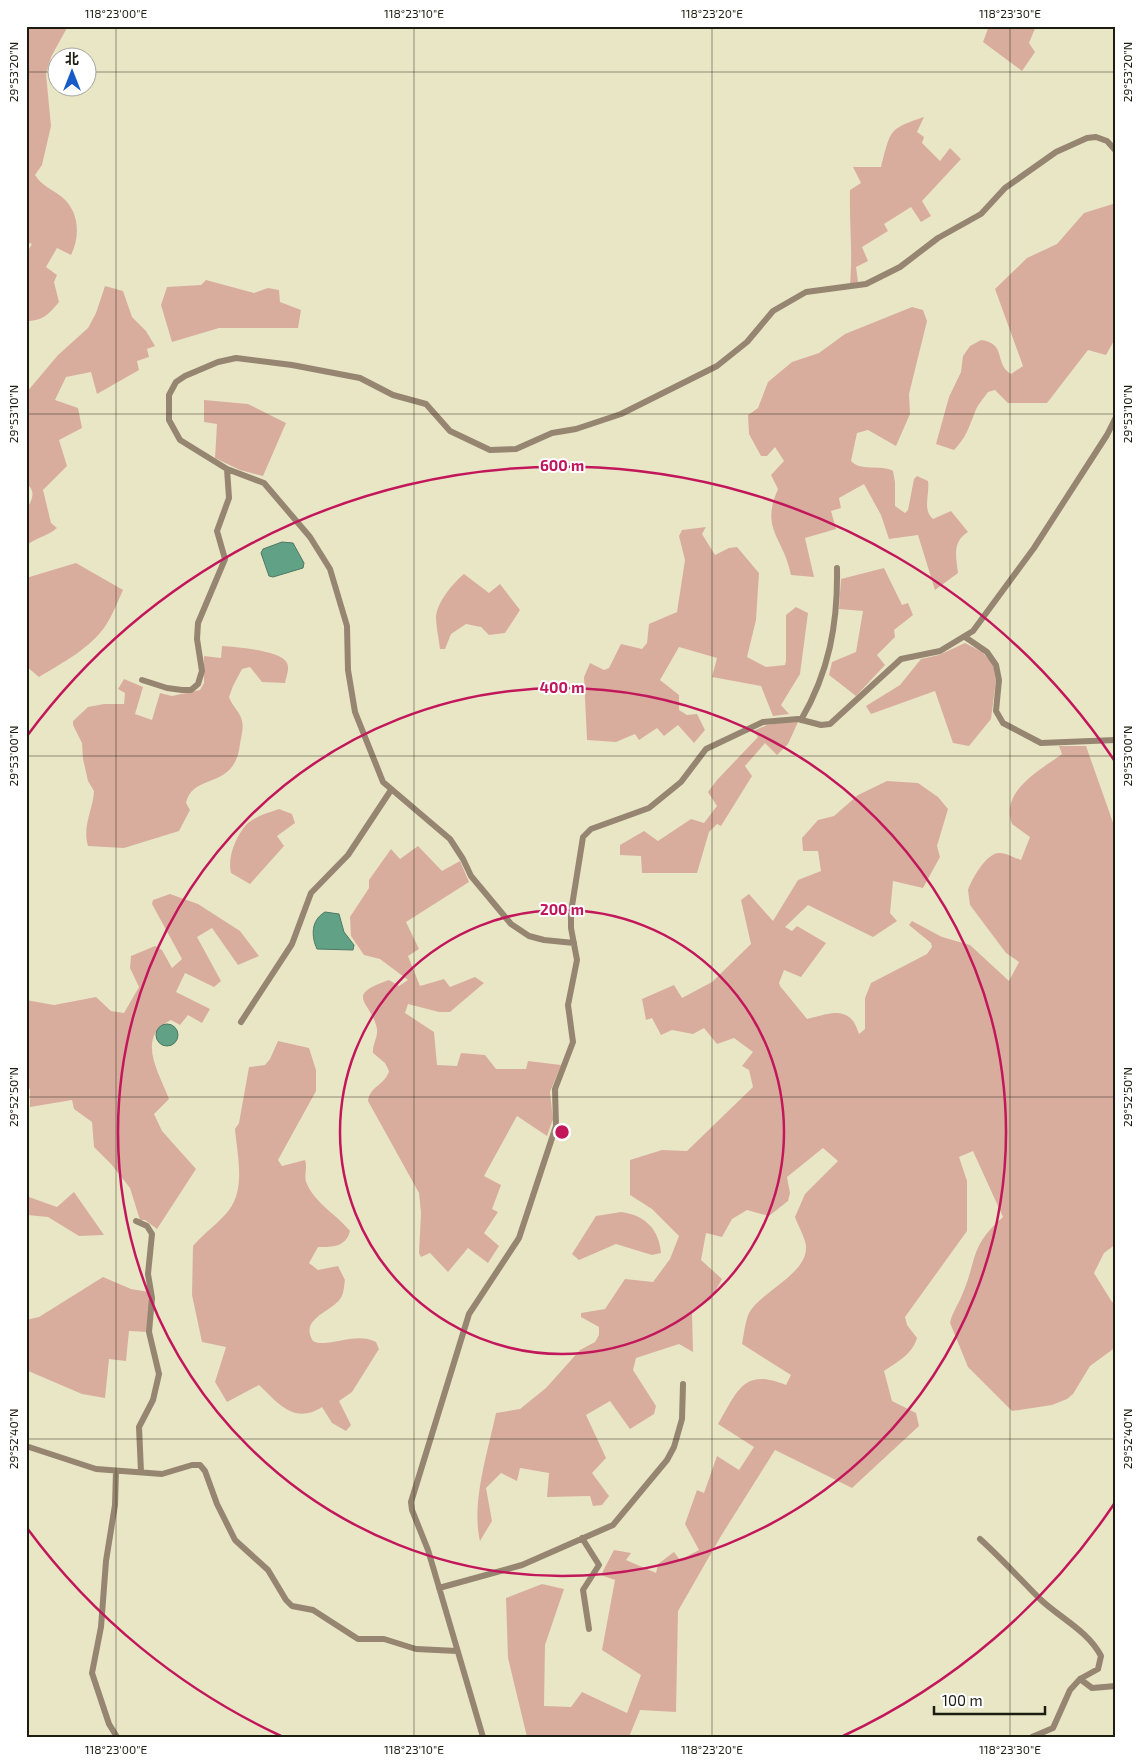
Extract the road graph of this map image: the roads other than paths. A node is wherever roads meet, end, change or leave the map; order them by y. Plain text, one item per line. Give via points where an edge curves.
1 (1116, 151) edge
2 (1116, 417) edge
3 (227, 469) junction
4 (837, 568) dead end
5 (965, 637) junction
6 (142, 680) dead end
7 (801, 720) junction
8 (1116, 740) edge
9 (392, 790) junction
10 (574, 943) junction
11 (241, 1022) dead end
12 (136, 1221) dead end
13 (683, 1384) dead end
14 (29, 1447) dead end
15 (116, 1470) junction
16 (141, 1472) junction
17 (582, 1538) junction
18 (980, 1539) dead end
19 (439, 1588) junction
20 (588, 1629) dead end
21 (457, 1651) junction
22 (1080, 1679) junction
23 (1116, 1686) edge
24 (117, 1737) edge
25 (483, 1737) edge
26 (1032, 1737) edge

1 - 3 street via 1107,141 1096,137 1056,152 1005,188 981,214 938,238 900,268 866,284 806,292 771,312 747,342 717,366 621,414 576,429 552,432 511,450 490,450 452,433 426,404 393,395 360,378 244,358 218,362 176,382 168,395 169,420 180,440
2 - 5 street via 1034,548 980,622
3 - 6 street via 229,498 216,531 225,559 198,623 202,671 198,684 192,690 182,690
3 - 9 street via 264,483 310,537 330,569 347,626 348,670 355,712 377,770
4 - 7 street via 836,609 827,662 816,693
5 - 7 street via 940,651 901,660 830,724
5 - 8 street via 987,652 996,665 999,680 996,711 1003,723 1041,743
7 - 10 street via 763,722 709,748 681,782 649,808 586,832 572,906
9 - 10 street via 450,839 471,876 512,924 529,936
9 - 11 street via 348,854 312,893 292,944
10 - 19 street via 577,960 568,1008 572,1042 555,1089 556,1126 519,1238 471,1309 412,1496 412,1510
12 - 16 street via 147,1226 152,1234 148,1274 152,1298 149,1332 159,1368 153,1400 139,1427
13 - 17 street via 680,1428 667,1460 615,1524
14 - 15 street via 96,1469
15 - 16 street
15 - 24 street via 101,1627 92,1673 109,1724
16 - 21 street via 162,1474 192,1465 202,1467 235,1540 268,1570 292,1606 313,1610 358,1639 384,1639 416,1649
17 - 19 street via 522,1564
17 - 20 street via 599,1564 583,1590
18 - 22 street via 1041,1600 1096,1647 1102,1656 1101,1664
19 - 21 street
21 - 25 street
22 - 23 street via 1092,1688
22 - 26 street via 1070,1690 1053,1728

